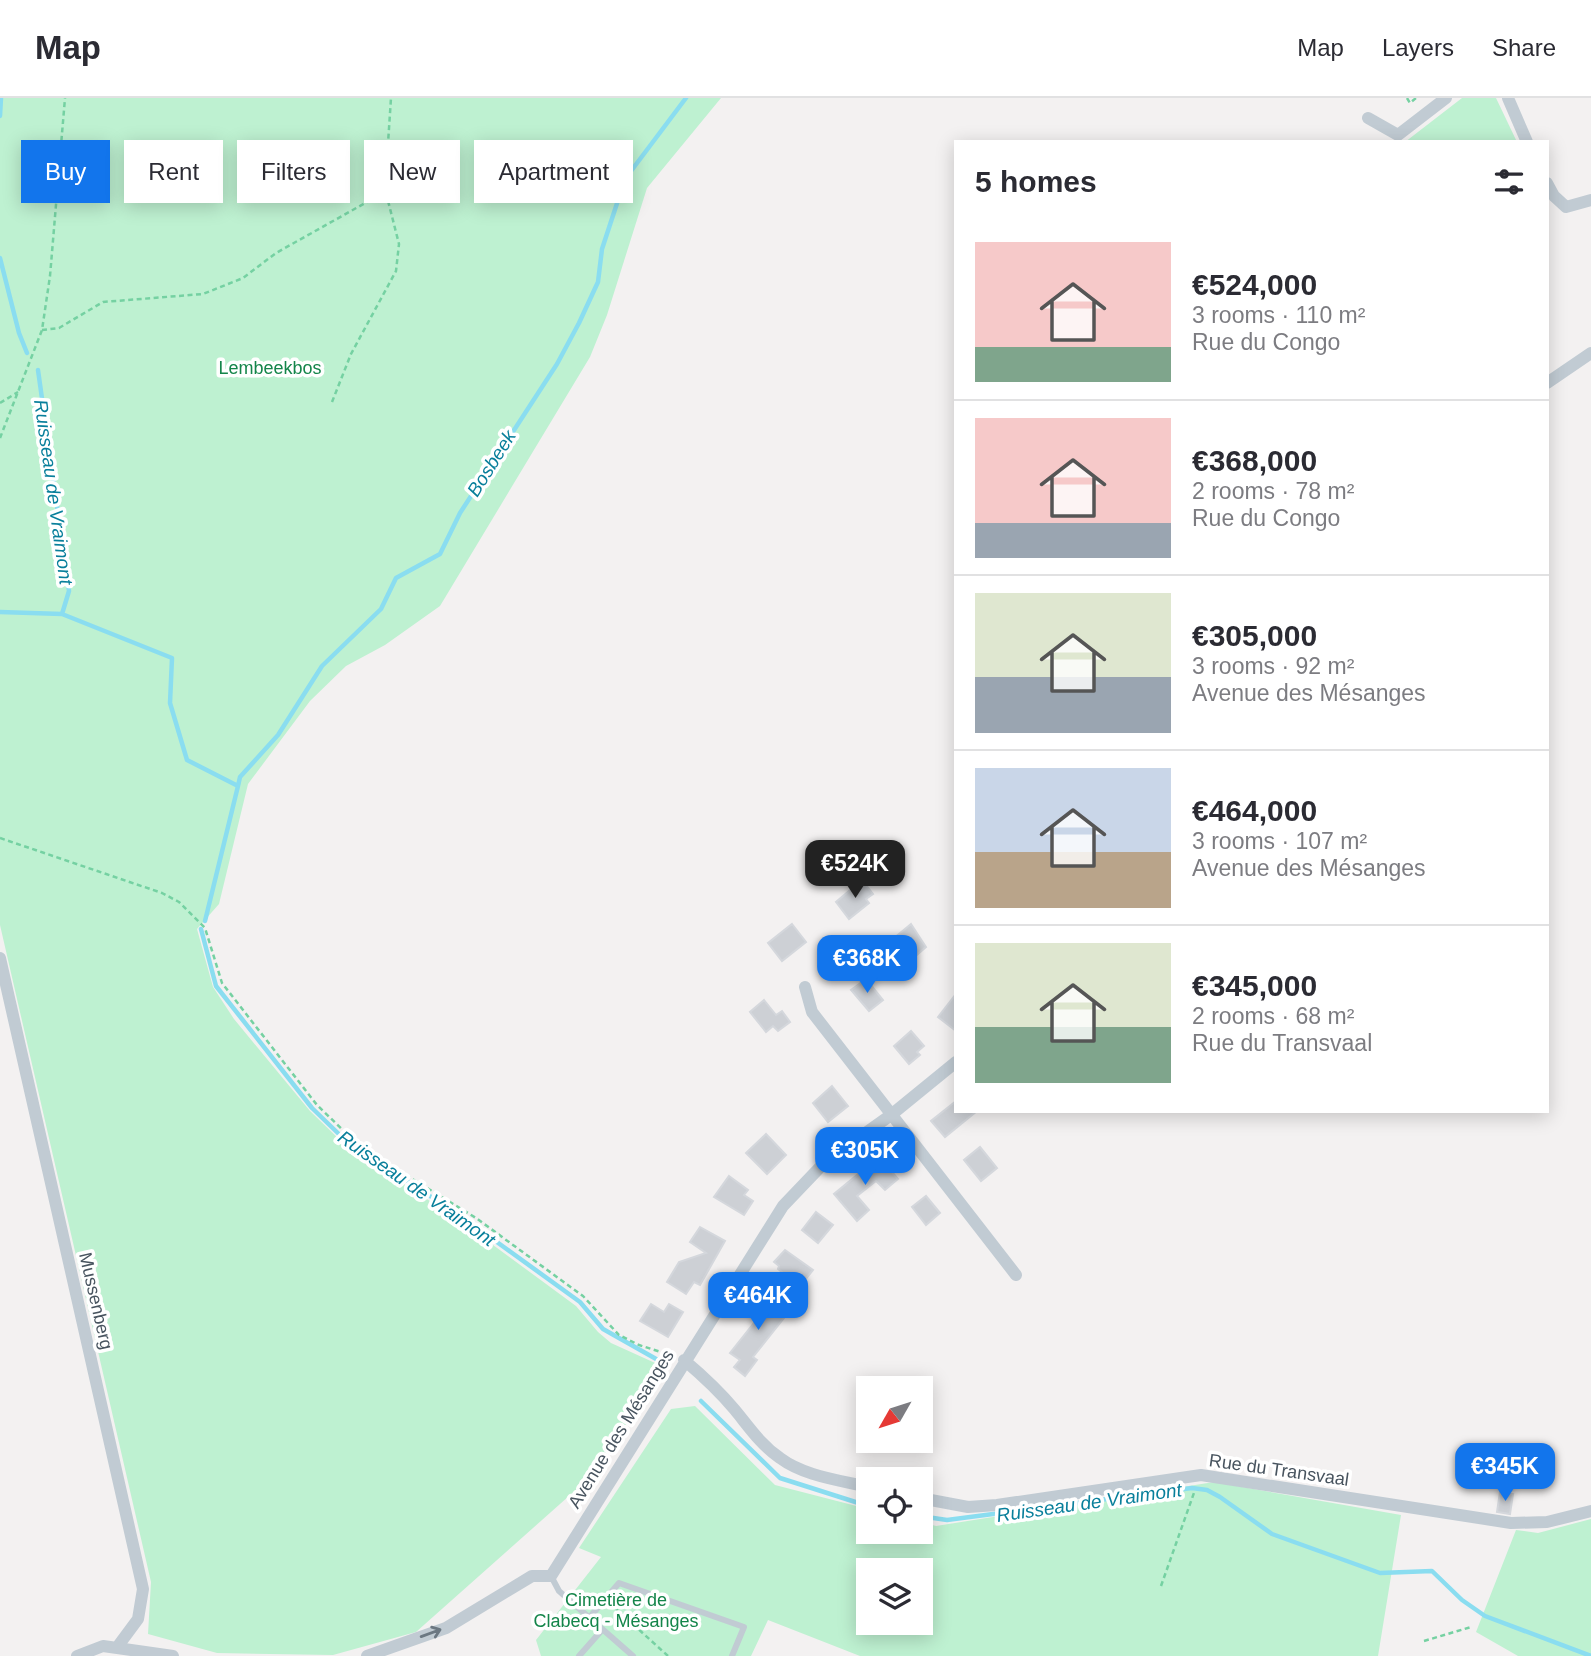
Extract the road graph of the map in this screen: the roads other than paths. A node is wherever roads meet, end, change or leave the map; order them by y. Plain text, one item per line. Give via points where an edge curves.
1 (1446, 98) edge
2 (1508, 98) edge
3 (1368, 118) dead end
4 (1526, 140) edge
5 (1549, 187) edge
6 (1591, 200) edge
7 (1591, 353) edge
8 (1549, 382) edge
9 (0, 958) edge
10 (805, 987) dead end
11 (954, 1064) edge
12 (891, 1115) junction
13 (1016, 1275) dead end
14 (684, 1360) junction
15 (856, 1484) edge
16 (933, 1500) edge
17 (1591, 1511) edge
18 (551, 1576) junction
19 (589, 1618) junction
20 (602, 1630) junction
21 (118, 1646) junction
22 (77, 1656) edge
23 (173, 1656) edge
24 (367, 1656) edge
25 (579, 1656) edge
26 (634, 1656) edge
27 (732, 1656) edge

1 - 3 street via 1398,135
2 - 4 street
5 - 6 street via 1566,207
7 - 8 street
9 - 21 street, Mussenberg via 143,1589 138,1619
10 - 12 street via 812,1012
11 - 12 street, Avenue des Mésanges
12 - 13 street
12 - 14 street, Avenue des Mésanges via 825,1162 783,1206
14 - 15 street via 781,1459
14 - 18 street, Avenue des Mésanges
16 - 17 street, Rue du Transvaal via 968,1507 997,1505 1201,1475 1511,1523 1547,1522
18 - 19 lane via 559,1591
24 -> 18 street via 446,1628 532,1576
19 - 20 lane
19 - 27 lane via 619,1583 744,1627
20 - 25 lane
20 - 26 lane
21 - 22 street via 103,1646
21 - 23 street

